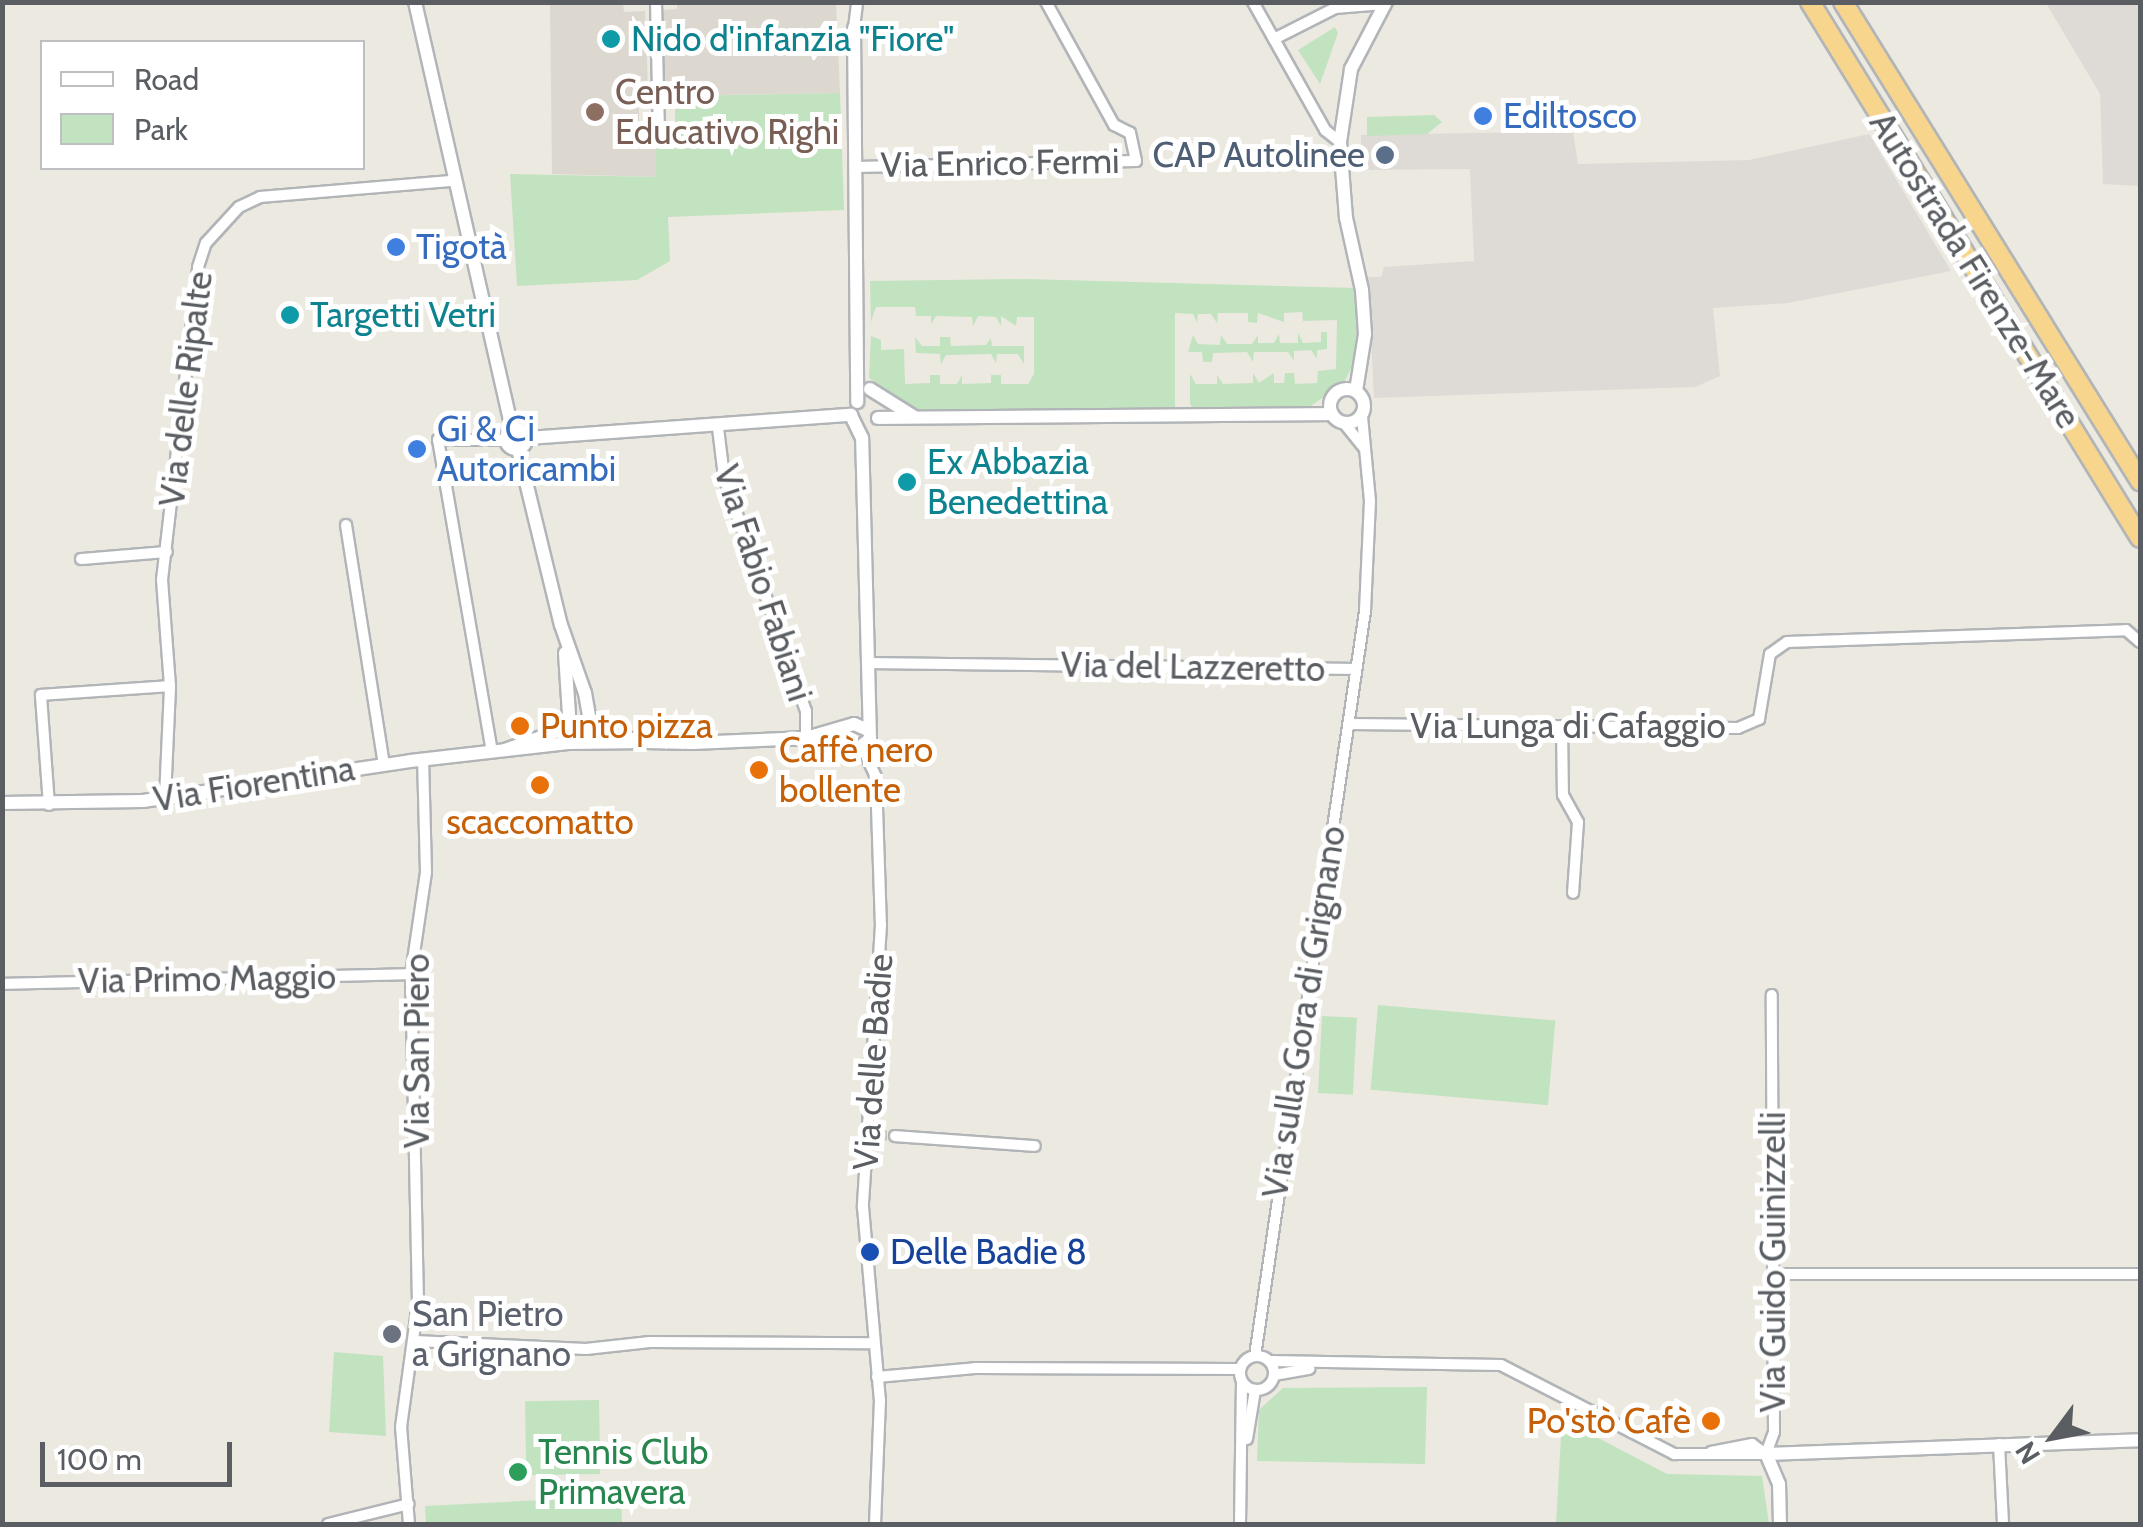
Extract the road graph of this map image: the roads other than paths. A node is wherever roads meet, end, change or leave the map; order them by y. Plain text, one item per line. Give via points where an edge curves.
1 (415, 2) edge
2 (656, 2) edge
3 (857, 2) edge
4 (1046, 2) edge
5 (1253, 2) edge
6 (1810, 2) edge
7 (1844, 2) edge
8 (1385, 3) edge
9 (854, 28) joint
10 (1274, 39) junction
11 (659, 135) dead end
12 (1340, 142) junction
13 (856, 167) junction
14 (450, 181) junction
15 (857, 366) junction
16 (870, 389) junction
17 (1352, 390) junction
18 (888, 400) junction
19 (1330, 410) junction
20 (862, 416) junction
21 (913, 416) junction
22 (1362, 416) junction
23 (1344, 423) junction
24 (718, 428) junction
25 (509, 434) junction
26 (522, 443) junction
27 (1364, 448) junction
28 (2140, 481) edge
29 (346, 525) dead end
30 (2140, 538) edge
31 (166, 552) junction
32 (81, 558) dead end
33 (561, 625) junction
34 (2140, 642) edge
35 (870, 662) junction
36 (1354, 669) junction
37 (170, 686) junction
38 (869, 696) junction
39 (570, 715) junction
40 (1350, 724) junction
41 (850, 726) junction
42 (1562, 727) junction
43 (868, 730) junction
44 (590, 732) junction
45 (564, 736) junction
46 (806, 738) junction
47 (846, 745) junction
48 (864, 749) junction
49 (498, 751) junction
50 (423, 761) junction
51 (384, 764) junction
52 (165, 798) junction
53 (2, 804) edge
54 (50, 806) junction
55 (1573, 893) dead end
56 (411, 974) junction
57 (2, 984) edge
58 (1772, 995) dead end
59 (895, 1136) tunnel mouth
60 (1035, 1146) dead end
61 (1772, 1274) junction
62 (2140, 1274) edge
63 (415, 1341) junction
64 (873, 1344) junction
65 (1255, 1356) junction
66 (1270, 1361) junction
67 (1325, 1366) junction
68 (1240, 1369) junction
69 (1274, 1376) junction
70 (877, 1377) junction
71 (1242, 1382) junction
72 (1255, 1390) junction
73 (2140, 1440) edge
74 (1999, 1444) junction
75 (1766, 1454) junction
76 (1243, 1464) junction
77 (408, 1504) junction
78 (328, 1524) edge
79 (409, 1524) edge
80 (875, 1524) edge
81 (1240, 1524) edge
82 (1780, 1524) edge
83 (2003, 1524) edge

1 - 14 street
2 - 11 street
3 - 9 street
4 - 13 street, Via Enrico Fermi via 1114,125 1130,133 1136,161
5 - 10 street
6 - 30 highway, Autostrada Firenze-Mare
7 - 28 highway, Autostrada Firenze-Mare
8 - 10 street via 1335,8
8 - 12 street via 1351,70
9 - 13 street
10 - 12 street via 1325,130
12 - 17 street via 1343,198 1362,290 1361,362
13 - 15 street
14 - 25 street
14 - 31 street, Via delle Ripalte via 281,192 239,207 220,224 198,267
15 - 16 street
15 - 20 street
16 - 18 street
16 - 20 street
17 - 19 street via 1334,395
17 - 22 street, Via del Lazzeretto via 1364,405
18 - 20 street
18 - 21 street
19 - 21 street
19 - 23 street
20 - 21 street
20 - 24 street
20 - 35 street
22 - 23 street
22 - 27 street, Via del Lazzeretto
23 - 27 street
24 - 26 street
24 - 46 street, Via Fabio Fabiani via 724,477 806,711
25 - 26 street
25 - 49 street via 438,440
26 - 33 street
27 - 36 street, Via del Lazzeretto via 1368,585
29 - 51 street
31 - 32 street
31 - 37 street, Via delle Ripalte
33 - 39 street
33 - 44 street
34 - 42 street, Via Lunga di Cafaggio via 2126,630 1787,642 1770,654 1762,714 1747,726
35 - 36 street, Via del Lazzeretto
35 - 38 street
36 - 40 street, Via sulla Gora di Grignano
37 - 52 street, Via delle Ripalte
37 - 54 street via 42,695
38 - 41 street
38 - 43 street
39 - 44 street, Via Fiorentina
39 - 45 street
40 - 42 street, Via Lunga di Cafaggio
40 - 65 street, Via sulla Gora di Grignano via 1275,1189
41 - 43 street
41 - 46 street, Via Fiorentina
41 - 47 street
42 - 55 street via 1563,794 1578,822
43 - 48 street
44 - 45 street, Via Fiorentina
44 - 46 street, Via Fiorentina via 646,742
45 - 49 street, Via Fiorentina
46 - 47 street, Via Fiorentina
47 - 48 street, Via Fiorentina
48 - 64 street, Via delle Badie via 876,777 881,924 873,1134 863,1207
49 - 50 street, Via Fiorentina
50 - 51 street, Via Fiorentina
50 - 56 street, Via San Piero via 426,872
51 - 52 street, Via Fiorentina
52 - 54 street, Via Fiorentina
53 - 54 street, Via Fiorentina
56 - 57 street, Via Primo Maggio
56 - 63 street, Via San Piero
58 - 61 street, Via Guido Guinizzelli
59 - 60 street
61 - 62 street
61 - 75 street, Via Guido Guinizzelli via 1774,1432
63 - 64 street via 586,1349 650,1342
63 - 77 street, Via San Piero via 402,1426
64 - 70 street, Via delle Badie
65 - 66 street
65 - 68 street
66 - 67 street
66 - 69 street
67 - 69 street
67 - 75 street via 1501,1365 1674,1454 1752,1444
68 - 70 street via 975,1368
68 - 71 street
69 - 72 street
70 - 80 street, Via delle Badie
71 - 72 street
71 - 76 street
72 - 76 street
73 - 74 street
74 - 75 street
74 - 83 street
75 - 82 street, Via Guido Guinizzelli via 1779,1484
76 - 81 street
77 - 78 street
77 - 79 street, Via San Piero

